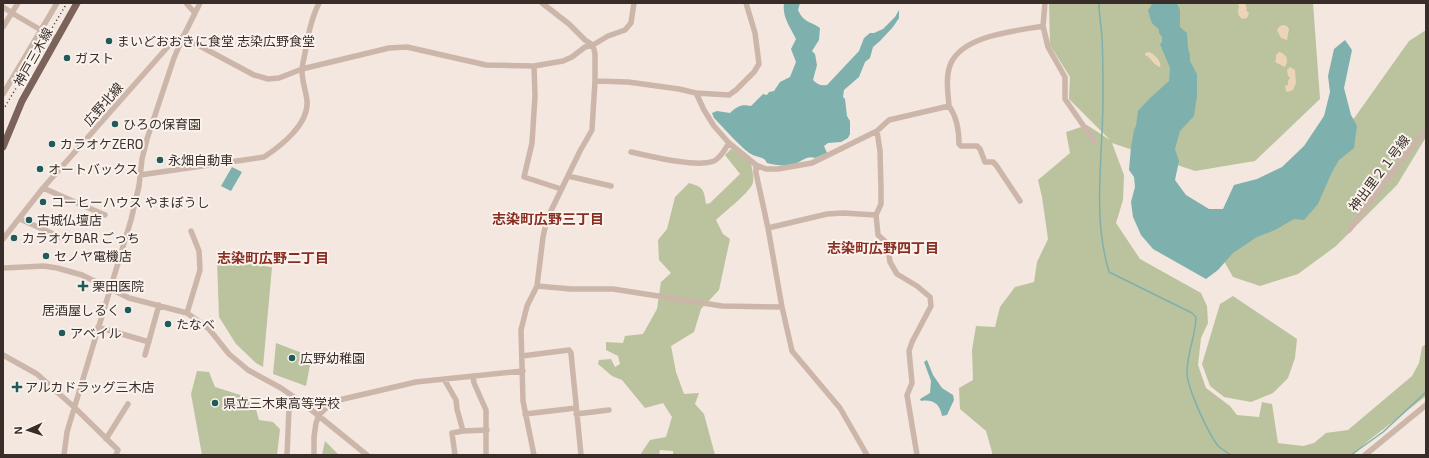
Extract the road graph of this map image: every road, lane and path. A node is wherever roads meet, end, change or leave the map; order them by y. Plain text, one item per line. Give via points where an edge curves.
1 (18, 3) edge
2 (57, 3) edge
3 (77, 3) edge
4 (186, 3) edge
5 (200, 3) edge
6 (319, 3) edge
7 (542, 3) edge
8 (634, 3) edge
9 (746, 3) edge
10 (1045, 3) edge
11 (3, 6) edge
12 (12, 13) junction
13 (195, 13) junction
14 (1043, 26) junction
15 (3, 27) edge
16 (41, 31) junction
17 (183, 37) junction
18 (56, 39) junction
19 (593, 45) junction
20 (534, 66) junction
21 (302, 69) junction
22 (596, 81) junction
23 (696, 93) junction
24 (3, 94) edge
25 (949, 106) junction
26 (1426, 129) edge
27 (877, 131) junction
28 (1094, 141) dead end
29 (729, 143) junction
30 (3, 147) edge
31 (631, 152) dead end
32 (756, 165) junction
33 (140, 175) junction
34 (568, 176) junction
35 (612, 186) dead end
36 (44, 188) junction
37 (561, 189) junction
38 (1020, 200) dead end
39 (876, 214) junction
40 (105, 215) dead end
41 (20, 219) junction
42 (768, 228) junction
43 (1349, 230) dead end
44 (191, 231) dead end
45 (3, 239) edge
46 (67, 240) dead end
47 (3, 268) edge
48 (537, 286) junction
49 (110, 289) junction
50 (159, 305) junction
51 (782, 307) junction
52 (187, 313) junction
53 (98, 327) junction
54 (149, 342) junction
55 (3, 355) edge
56 (145, 355) dead end
57 (522, 356) junction
58 (523, 371) junction
59 (473, 376) junction
60 (444, 379) junction
61 (293, 396) junction
62 (128, 404) dead end
63 (1426, 405) edge
64 (74, 407) junction
65 (609, 410) dead end
66 (576, 411) junction
67 (525, 414) junction
68 (319, 415) junction
69 (463, 430) junction
70 (487, 430) junction
71 (106, 439) junction
72 (64, 455) edge
73 (116, 455) edge
74 (287, 455) edge
75 (314, 455) edge
76 (367, 455) edge
77 (456, 455) edge
78 (486, 455) edge
79 (534, 455) edge
80 (581, 455) edge
81 (867, 455) edge
82 (917, 455) edge
83 (1365, 455) edge

1 - 12 street
2 - 16 street
3 - 18 main road, 神戸三木線
4 - 13 street
5 - 13 street, 広野北線
6 - 21 street via 311,22
7 - 19 street
8 - 19 street via 631,23 625,30
9 - 23 street via 755,33 759,64 729,95
10 - 14 street
11 - 12 street
12 - 15 street
12 - 16 street
13 - 17 street, 広野北線
14 - 25 street via 990,36 959,52 950,64
14 - 28 street via 1048,47 1065,77 1065,99
16 - 18 street
16 - 24 street
17 - 21 street via 254,75 268,79 279,78
17 - 33 street via 147,140
17 - 36 street, 広野北線 via 172,42
18 - 30 main road, 神戸三木線 via 22,101
19 - 20 street via 563,61
19 - 22 street
20 - 21 street via 486,65 407,46
20 - 37 street via 532,143 524,177
21 - 33 street via 307,102 301,122 293,133 264,157
22 - 23 street via 628,82
22 - 34 street via 592,130
23 - 29 street via 714,126
25 - 27 street via 889,120
25 - 38 street via 959,133 959,144 977,146 985,162 993,162 996,165
26 - 43 street, 神出里２１号線
27 - 32 street via 812,163 778,168
27 - 39 street via 881,204
29 - 31 street via 720,157 713,162 694,164
29 - 32 street
32 - 42 street
33 - 49 street via 131,220
34 - 35 street
34 - 37 street
36 - 40 street
36 - 41 street, 広野北線
37 - 48 street via 546,219
39 - 42 street via 827,214
39 - 82 street via 878,235 887,243 890,262 896,274 930,297 930,306 909,351 912,383 907,395
41 - 45 street, 広野北線
41 - 46 street
42 - 51 street
44 - 52 street via 199,252 200,270
47 - 49 street via 56,268 82,275
48 - 51 street via 613,289 722,306
48 - 57 street via 527,306 523,324
49 - 50 street via 130,298
49 - 53 street
50 - 52 street
50 - 54 street
51 - 81 street via 792,351 840,408
52 - 61 street via 208,328 229,354 248,370
53 - 54 street
53 - 64 street
54 - 56 street
55 - 64 street via 37,374
57 - 58 street
57 - 66 street via 569,350
58 - 59 street
58 - 67 street
59 - 60 street
59 - 70 street via 486,410
60 - 68 street via 416,382 339,400
60 - 69 street via 456,400
61 - 68 street
61 - 74 street via 289,408
62 - 71 street
63 - 83 street
64 - 71 street
64 - 72 street
65 - 66 street
66 - 67 street
66 - 80 street
67 - 79 street
68 - 75 street via 314,437
68 - 76 street
69 - 70 street
69 - 77 street via 452,433
70 - 78 street
71 - 73 street via 118,450

